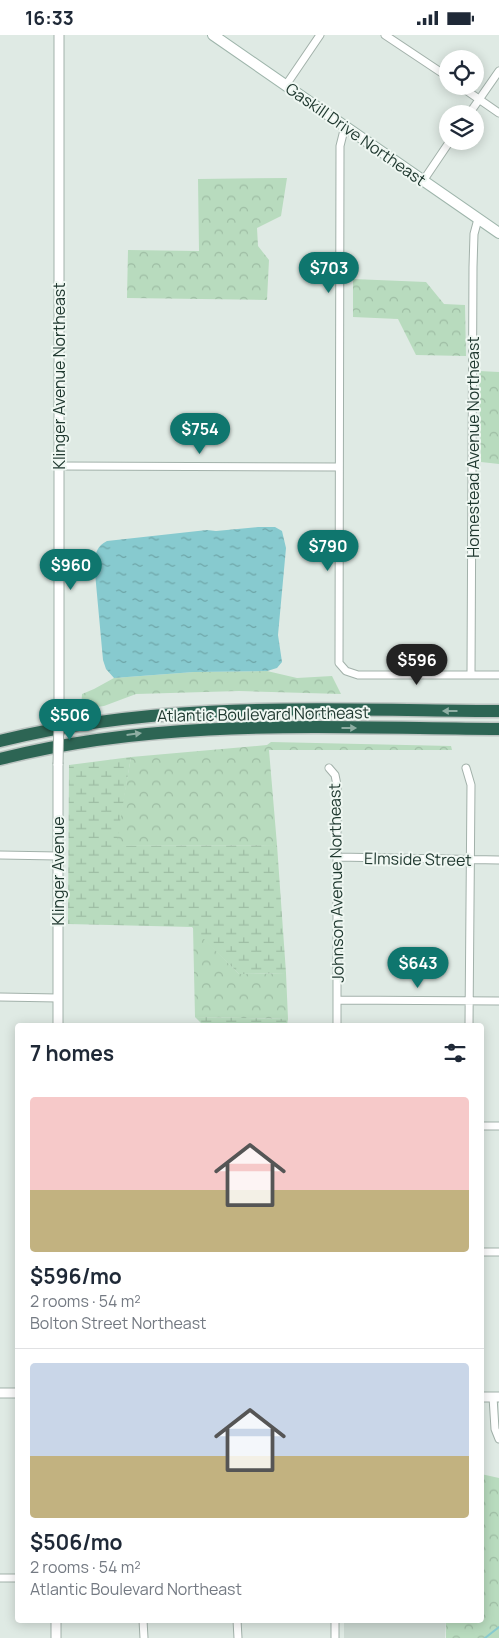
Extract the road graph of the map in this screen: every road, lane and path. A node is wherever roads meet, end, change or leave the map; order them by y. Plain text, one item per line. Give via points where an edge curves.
1 (58, 35) edge
2 (213, 35) edge
3 (320, 35) edge
4 (385, 35) edge
5 (439, 71) edge
6 (499, 71) edge
7 (286, 85) junction
8 (472, 95) edge
9 (479, 100) junction
10 (475, 105) edge
11 (499, 113) edge
12 (345, 127) junction
13 (444, 150) edge
14 (423, 181) junction
15 (478, 219) junction
16 (499, 233) edge
17 (60, 465) junction
18 (339, 467) junction
19 (471, 675) junction
20 (499, 675) edge
21 (499, 711) edge
22 (59, 717) joint
23 (499, 729) edge
24 (0, 741) edge
25 (0, 759) edge
26 (329, 768) dead end
27 (466, 768) dead end
28 (0, 855) edge
29 (58, 856) junction
30 (337, 857) junction
31 (471, 859) junction
32 (499, 860) edge
33 (0, 997) edge
34 (58, 998) junction
35 (337, 1000) junction
36 (469, 1001) junction
37 (499, 1001) edge
38 (58, 1023) edge
39 (337, 1023) edge
40 (469, 1023) edge
41 (484, 1126) edge
42 (499, 1126) edge
43 (484, 1252) edge
44 (499, 1252) edge
45 (0, 1393) edge
46 (15, 1393) edge
47 (496, 1397) edge
48 (499, 1439) edge
49 (0, 1578) edge
50 (15, 1578) edge
51 (56, 1623) edge
52 (144, 1623) edge
53 (238, 1623) edge
54 (335, 1623) edge
55 (56, 1638) edge
56 (144, 1638) edge
57 (238, 1638) edge
58 (335, 1638) edge

1 - 17 street, Klinger Avenue Northeast
2 - 7 main road, Gaskill Drive Northeast
3 - 7 street
4 - 5 street
6 - 9 street
7 - 12 main road, Gaskill Drive Northeast
8 - 9 street
9 - 10 street
9 - 11 street
12 - 14 main road, Gaskill Drive Northeast
12 - 18 street via 340,145
13 - 14 street
14 - 15 main road, Gaskill Drive Northeast
15 - 16 main road, Gaskill Drive Northeast
15 - 19 street, Homestead Avenue Northeast via 473,267
17 - 18 street
17 - 22 street, Klinger Avenue Northeast
18 - 19 street via 338,655 342,669 358,675
19 - 20 street
21 -> 24 highway, Atlantic Boulevard Northeast via 193,711 105,721
22 - 29 street, Klinger Avenue, bridge
25 -> 23 highway, Atlantic Boulevard Northeast via 111,737 192,729
26 - 30 street, Johnson Avenue Northeast via 337,785
27 - 31 street via 471,785
28 - 29 street
29 - 34 street, Klinger Avenue
30 - 31 street, Elmside Street
30 - 35 street, Johnson Avenue Northeast
31 - 32 street, Elmside Street
31 - 36 street
33 - 34 street
34 - 38 street, Klinger Avenue
35 - 36 street
35 - 39 street, Johnson Avenue Northeast
36 - 37 street
36 - 40 street
41 - 42 street
43 - 44 street
45 - 46 street
47 - 48 street via 495,1429
49 - 50 street
51 - 55 street
52 - 56 street
53 - 57 street
54 - 58 street

